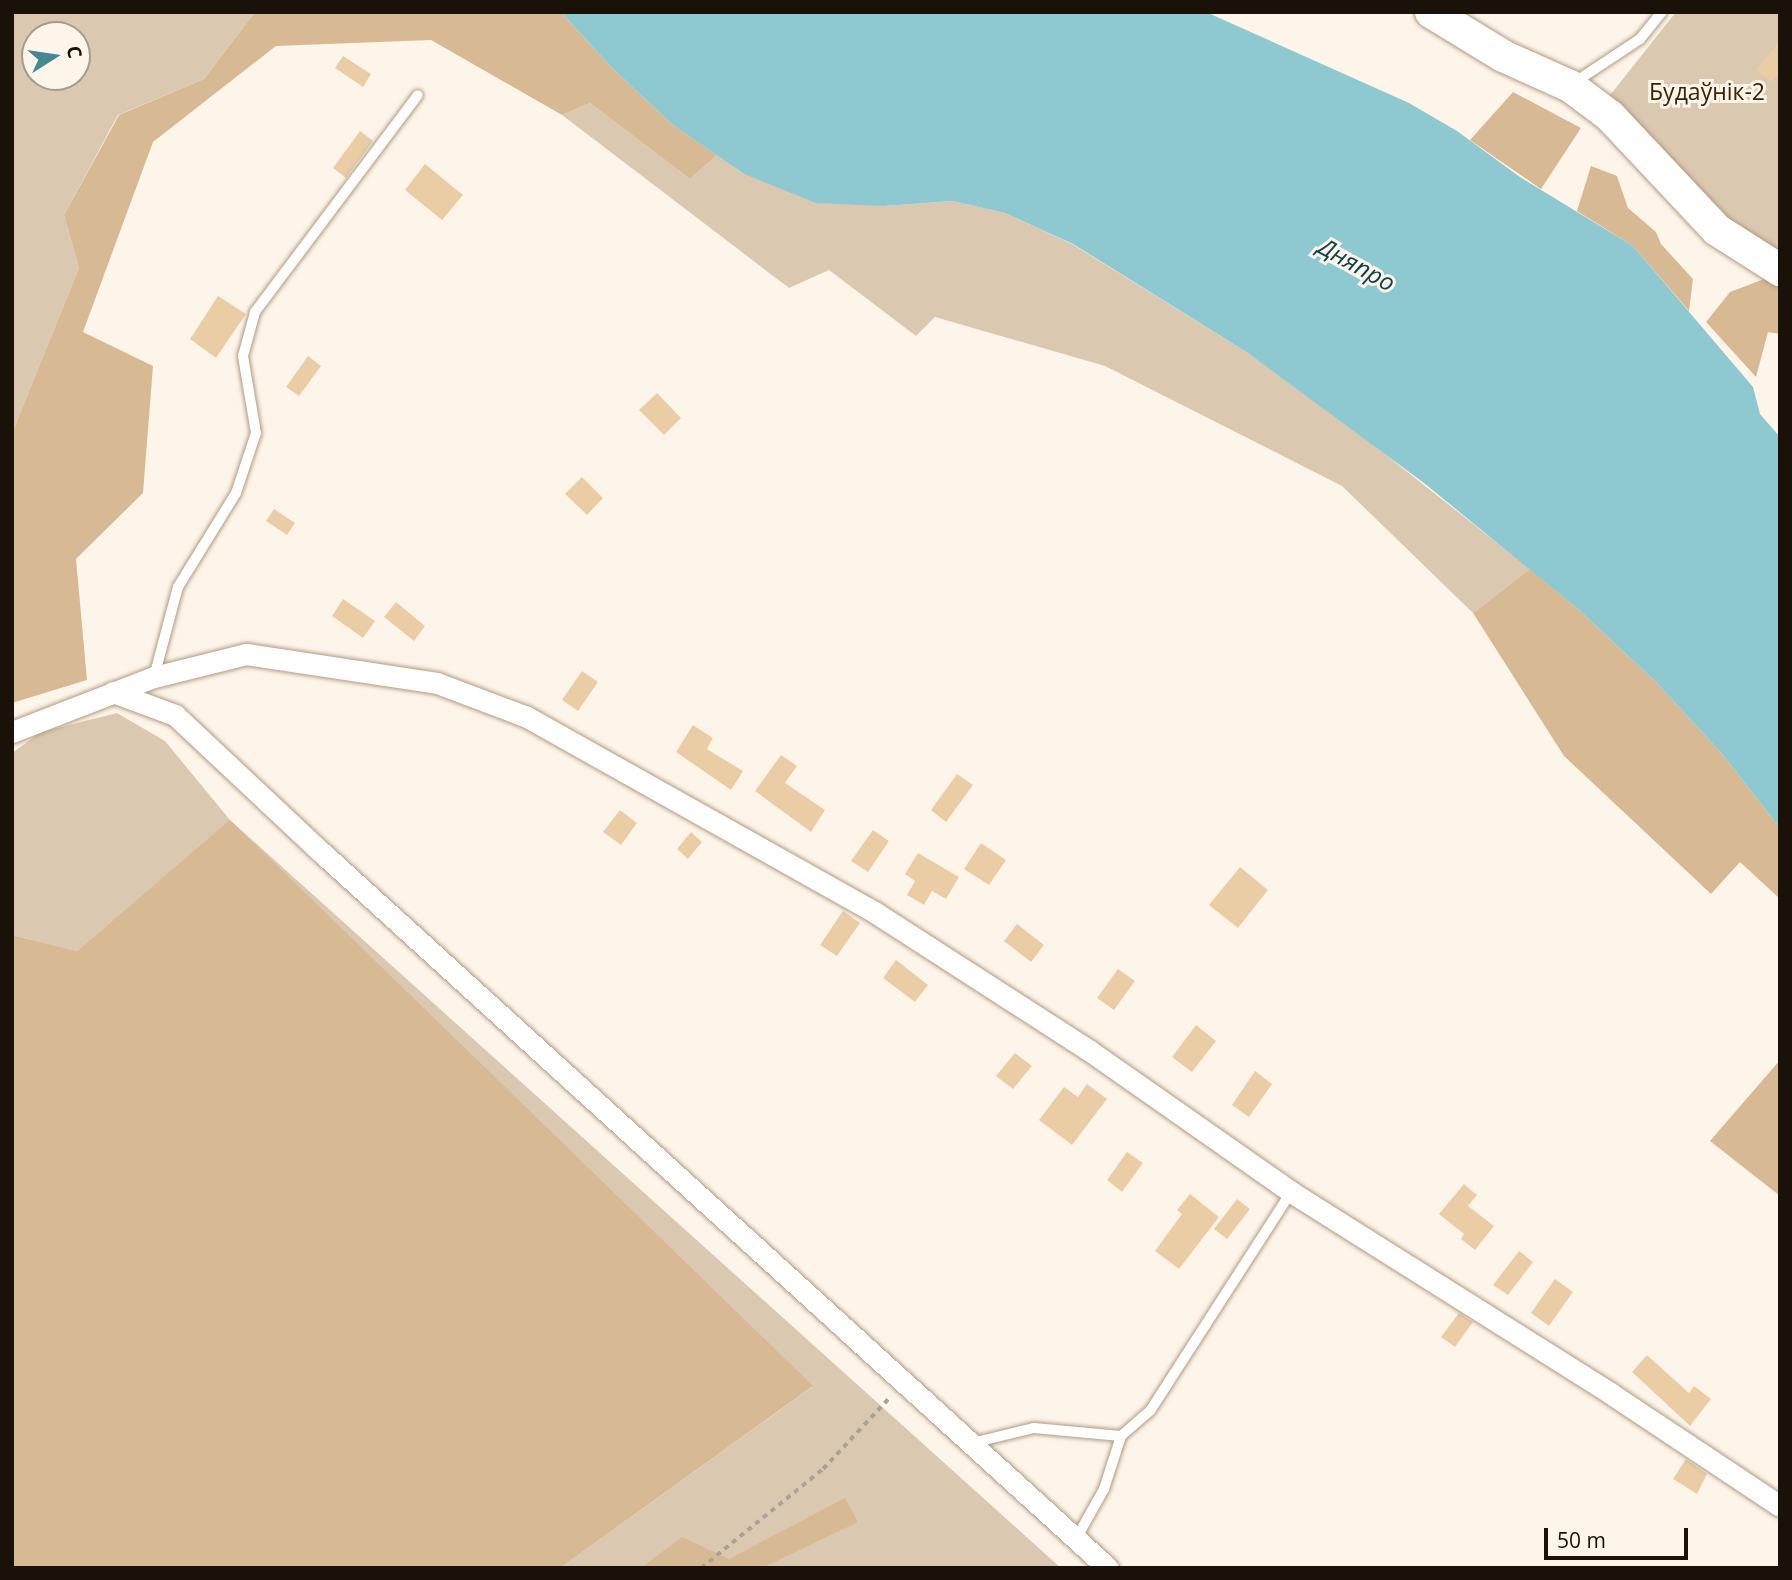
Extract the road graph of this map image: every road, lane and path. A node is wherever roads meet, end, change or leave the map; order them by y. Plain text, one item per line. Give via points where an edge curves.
1 (1431, 12) edge
2 (1662, 12) edge
3 (1570, 86) junction
4 (418, 95) dead end
5 (1780, 270) edge
6 (154, 677) junction
7 (113, 692) junction
8 (12, 732) edge
9 (1291, 1192) junction
10 (905, 1382) junction
11 (1122, 1436) junction
12 (972, 1443) junction
13 (1780, 1506) edge
14 (1077, 1536) junction
15 (701, 1568) edge
16 (1108, 1568) edge

1 - 3 street via 1503,56
2 - 3 lane via 1640,40
3 - 5 street via 1610,116 1717,230
4 - 6 lane via 255,312 243,356 256,433 236,493 178,587
6 - 7 street
6 - 9 street via 246,654 437,684 527,717 876,913 1090,1051
7 - 8 street
7 - 10 street via 175,715
9 - 11 lane via 1150,1410
9 - 13 street
10 - 12 street
10 - 15 path via 823,1469
11 - 12 lane via 1034,1428
11 - 14 lane via 1104,1489
12 - 14 street
14 - 16 street

